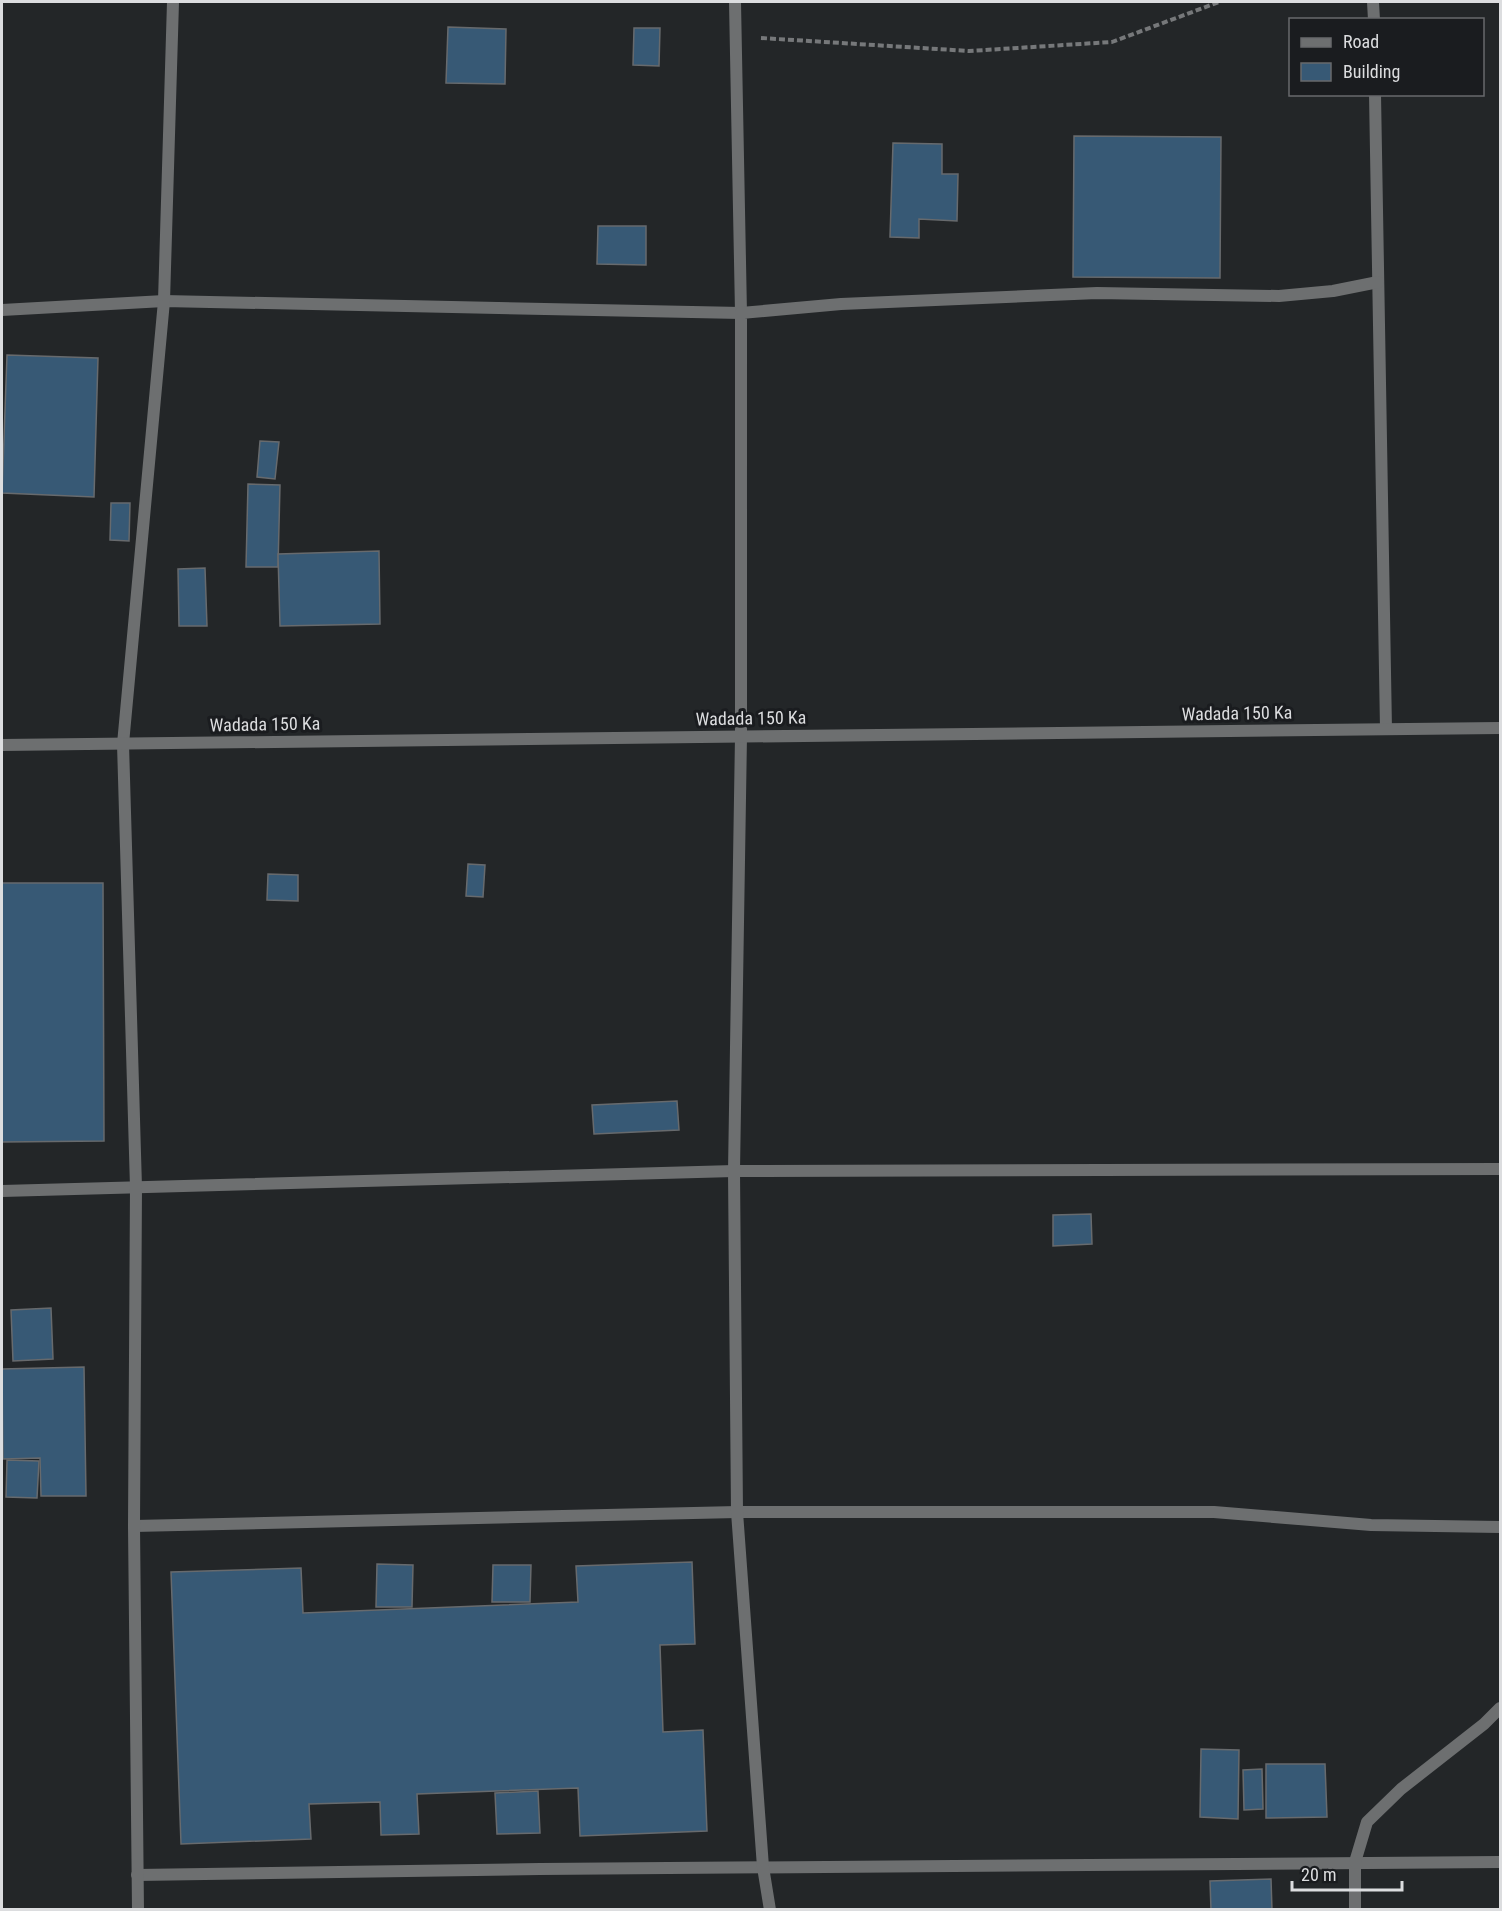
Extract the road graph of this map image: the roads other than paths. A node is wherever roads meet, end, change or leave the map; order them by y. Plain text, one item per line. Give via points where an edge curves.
1 (173, 2) edge
2 (735, 2) edge
3 (1373, 2) edge
4 (1374, 18) edge
5 (1375, 96) edge
6 (1378, 282) junction
7 (164, 301) junction
8 (2, 310) edge
9 (741, 313) junction
10 (1500, 728) edge
11 (1386, 729) junction
12 (741, 736) junction
13 (123, 744) junction
14 (2, 745) edge
15 (1500, 1169) edge
16 (734, 1171) junction
17 (136, 1187) junction
18 (2, 1191) edge
19 (737, 1512) junction
20 (134, 1526) junction
21 (1500, 1527) edge
22 (1500, 1708) edge
23 (1355, 1862) junction
24 (1500, 1862) edge
25 (763, 1867) junction
26 (137, 1875) junction
27 (138, 1910) edge
28 (770, 1910) edge
29 (1355, 1910) edge

1 - 7 street
2 - 9 street
3 - 4 street
5 - 6 street
6 - 9 street via 1279,296 1087,293 841,304
6 - 11 street
7 - 8 street
7 - 9 street
7 - 13 street
9 - 12 street
10 - 11 street, Wadada 150 Ka
11 - 12 street, Wadada 150 Ka
12 - 13 street, Wadada 150 Ka
12 - 16 street
13 - 14 street, Wadada 150 Ka
13 - 17 street
15 - 16 street
16 - 17 street
16 - 19 street
17 - 18 street
17 - 20 street
19 - 20 street
19 - 21 street via 1214,1512 1371,1525
19 - 25 street
20 - 26 street
22 - 23 street via 1367,1822
23 - 24 street
23 - 25 street
23 - 29 street
25 - 26 street
25 - 28 street
26 - 27 street

